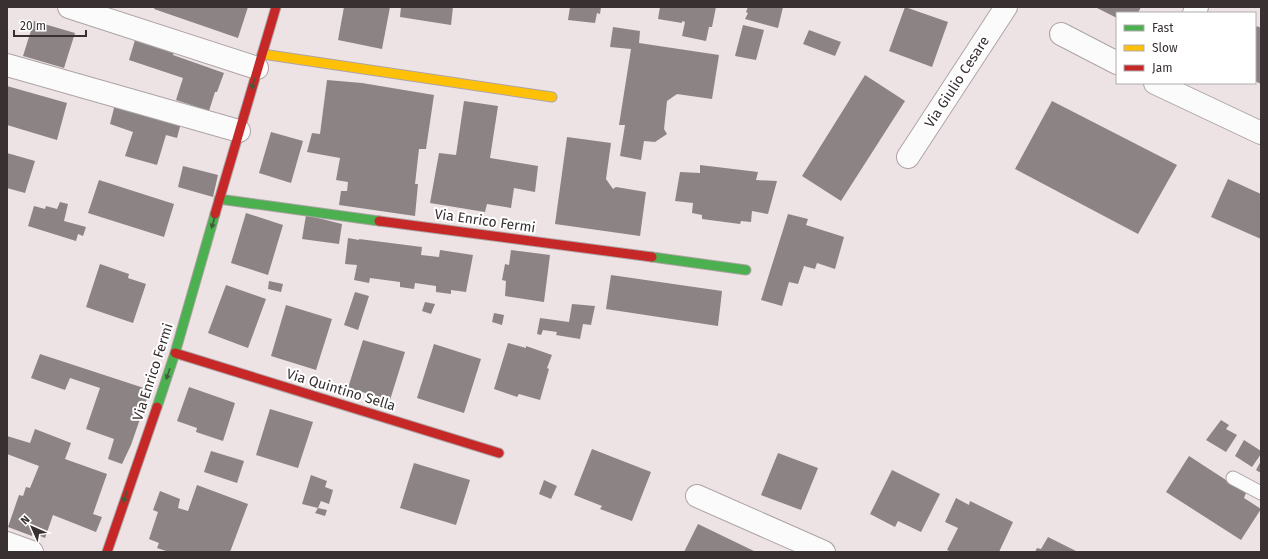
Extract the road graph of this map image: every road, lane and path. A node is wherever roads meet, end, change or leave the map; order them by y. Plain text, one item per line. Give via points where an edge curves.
1 (69, 7) edge
2 (276, 7) edge
3 (1006, 7) edge
4 (1061, 34) dead end
5 (259, 61) junction
6 (1116, 62) edge
7 (7, 65) edge
8 (1159, 84) edge
9 (552, 97) dead end
10 (239, 131) junction
11 (1261, 133) edge
12 (908, 157) dead end
13 (219, 199) junction
14 (746, 270) dead end
15 (175, 353) junction
16 (499, 453) dead end
17 (1233, 478) dead end
18 (1261, 494) edge
19 (697, 496) dead end
20 (7, 543) edge
21 (32, 552) edge
22 (107, 552) edge
23 (824, 552) edge

1 - 5 street
2 - 5 street, Via Enrico Fermi
3 - 12 street, Via Giulio Cesare
4 - 6 street
5 - 9 street
5 -> 10 street, Via Enrico Fermi
7 - 10 street
8 - 11 street
10 - 13 street, Via Enrico Fermi
13 - 14 street, Via Enrico Fermi
13 -> 15 street, Via Enrico Fermi
15 - 16 street, Via Quintino Sella
15 -> 22 street, Via Enrico Fermi
17 - 18 lane
19 - 23 street
20 - 21 street

